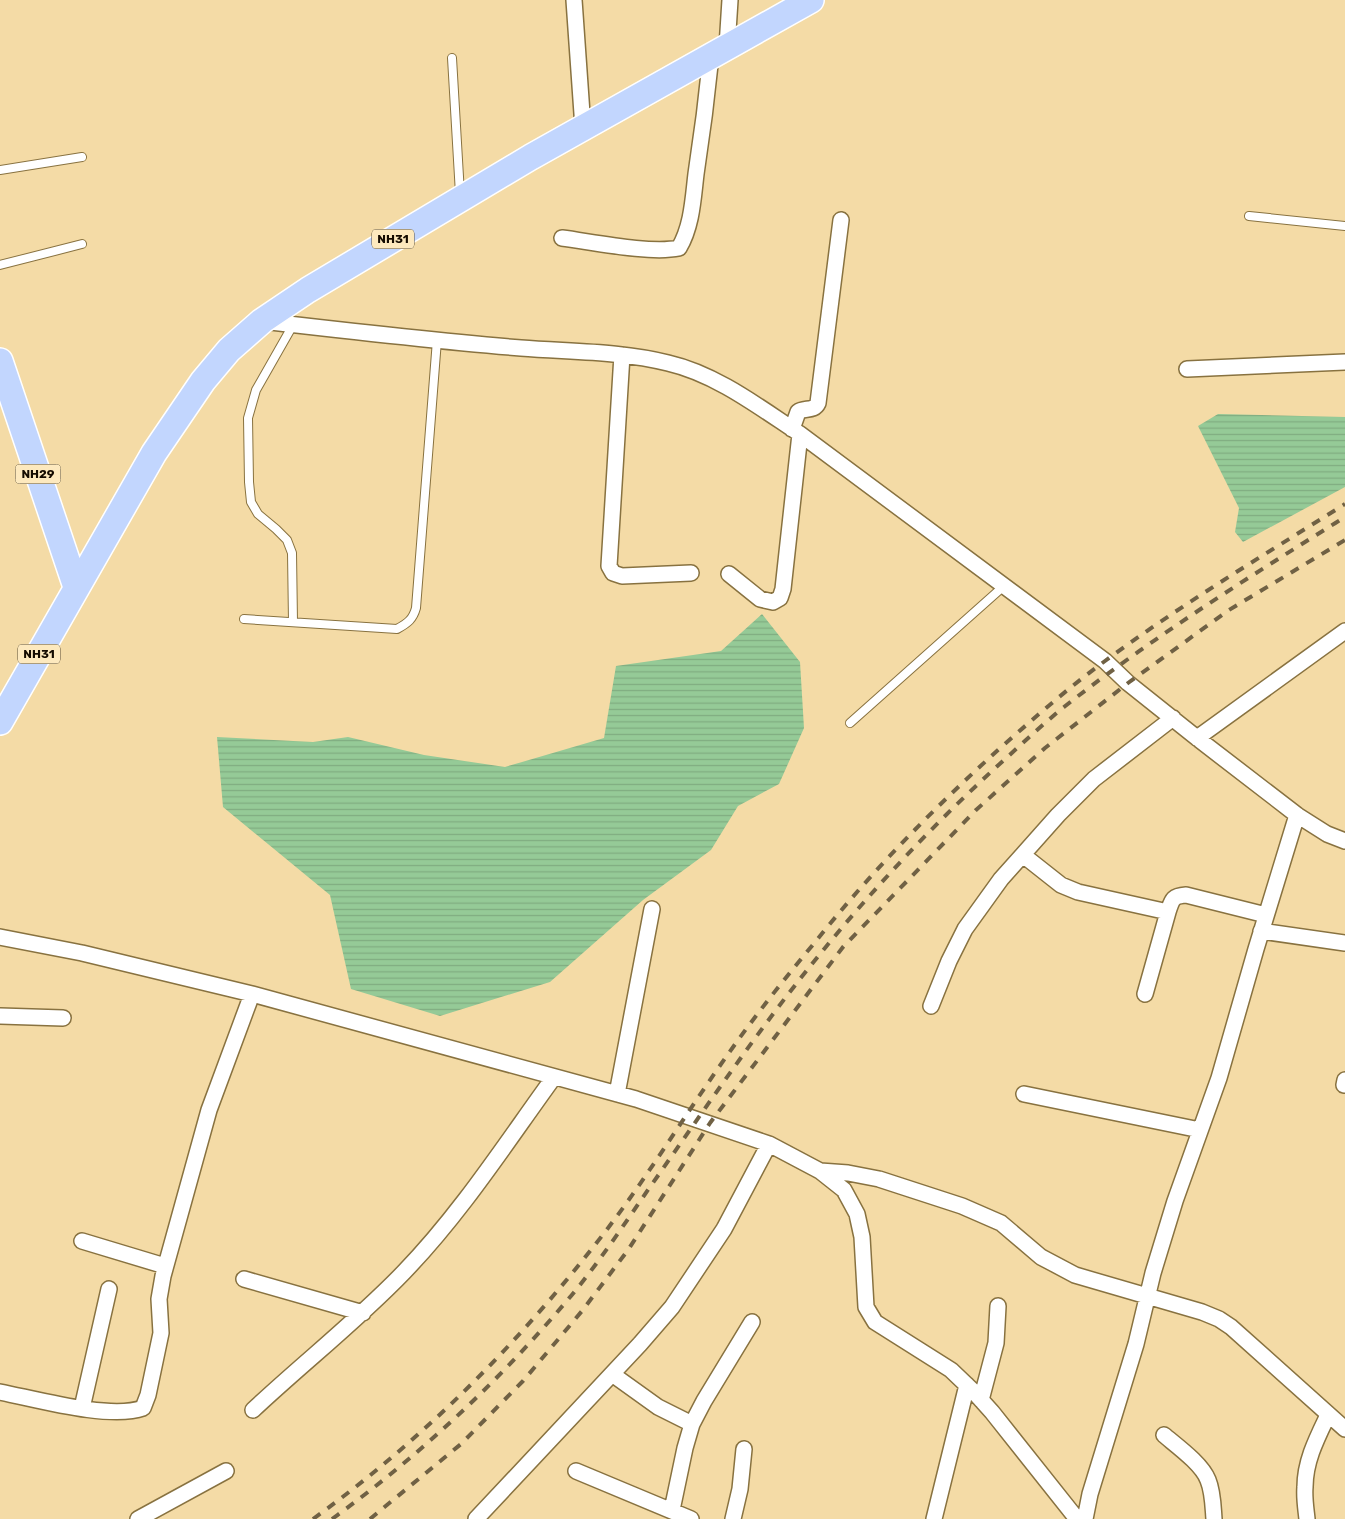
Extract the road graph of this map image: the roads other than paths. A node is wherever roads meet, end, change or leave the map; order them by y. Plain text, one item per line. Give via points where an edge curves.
1 (574, 0) edge
2 (730, 0) edge
3 (811, 0) edge
4 (720, 52) junction
5 (452, 58) dead end
6 (583, 128) junction
7 (82, 157) dead end
8 (0, 170) edge
9 (460, 198) junction
10 (1249, 216) dead end
11 (841, 220) dead end
12 (1345, 226) edge
13 (562, 238) dead end
14 (82, 244) dead end
15 (0, 265) edge
16 (262, 321) junction
17 (293, 325) junction
18 (437, 340) junction
19 (622, 355) junction
20 (0, 360) edge
21 (1345, 362) edge
22 (1187, 369) dead end
23 (796, 431) junction
24 (691, 573) dead end
25 (729, 574) dead end
26 (1005, 585) junction
27 (76, 587) junction
28 (244, 619) dead end
29 (293, 622) junction
30 (1345, 631) edge
31 (1173, 718) junction
32 (0, 722) edge
33 (850, 722) dead end
34 (1197, 738) junction
35 (1297, 815) junction
36 (1345, 842) edge
37 (1023, 855) junction
38 (652, 909) dead end
39 (1168, 912) junction
40 (1266, 915) junction
41 (1261, 931) junction
42 (0, 937) edge
43 (1345, 943) edge
44 (252, 994) junction
45 (1145, 994) dead end
46 (930, 1006) dead end
47 (0, 1016) edge
48 (63, 1018) dead end
49 (554, 1077) junction
50 (616, 1094) junction
51 (1024, 1094) dead end
52 (1200, 1130) junction
53 (770, 1144) junction
54 (820, 1171) junction
55 (82, 1241) dead end
56 (165, 1266) junction
57 (244, 1279) dead end
58 (109, 1290) dead end
59 (1147, 1297) junction
60 (998, 1306) dead end
61 (363, 1313) junction
62 (752, 1322) dead end
63 (612, 1374) junction
64 (966, 1385) junction
65 (0, 1392) edge
66 (981, 1400) junction
67 (82, 1408) junction
68 (253, 1410) dead end
69 (1328, 1415) junction
70 (692, 1424) junction
71 (1345, 1430) edge
72 (1164, 1435) dead end
73 (744, 1449) dead end
74 (226, 1471) dead end
75 (576, 1471) dead end
76 (672, 1510) junction
77 (138, 1519) edge
78 (476, 1519) edge
79 (691, 1519) edge
80 (733, 1519) edge
81 (934, 1519) edge
82 (1077, 1519) edge
83 (1085, 1519) edge
84 (1214, 1519) edge
85 (1307, 1519) edge

1 - 6 street
2 - 4 street
3 - 4 highway, NH31
4 - 6 highway, NH31
4 - 13 street via 689,223 679,248 643,248
5 - 9 lane
6 - 9 highway, NH31
7 - 8 lane
9 - 16 highway, NH31
10 - 12 lane
11 - 23 street via 818,403 813,408 799,410
14 - 15 lane
16 - 17 street
16 - 27 highway, NH31 via 229,350 203,381 154,453
17 - 18 street
17 - 29 lane via 256,390 248,418 251,502 258,514 287,540 292,553
18 - 19 street
18 - 29 lane via 414,616 397,629
19 - 23 street via 669,363 710,378
19 - 24 street via 609,566 613,573 622,576
20 - 27 highway, NH29
21 - 22 street
23 - 25 street via 780,598 773,602 760,599
23 - 26 street
26 - 31 street
26 - 33 lane
27 - 32 highway, NH31
28 - 29 lane
30 - 34 street
31 - 34 street
31 - 37 street via 1094,779
34 - 35 street
35 - 36 street
35 - 40 street
37 - 39 street via 1061,885 1078,892
37 - 46 street via 965,929
38 - 50 street
39 - 40 street via 1172,900 1186,895
39 - 45 street
40 - 41 street
41 - 43 street
41 - 52 street via 1219,1078
42 - 44 street
44 - 49 street
44 - 56 street via 209,1110
47 - 48 street
49 - 50 street
49 - 61 street via 442,1227 406,1270
50 - 53 street
51 - 52 street
52 - 59 street
53 - 54 street
53 - 63 street via 707,1257 672,1307
54 - 59 street via 879,1179 976,1211 1001,1223 1041,1257 1075,1275
54 - 64 street via 844,1190 857,1214 862,1237 866,1307 875,1322 951,1370
55 - 56 street
56 - 67 street via 159,1299 161,1333 148,1395 142,1408 132,1412
57 - 61 street
58 - 67 street
59 - 69 street via 1219,1319
59 - 83 street
60 - 66 street via 996,1344
61 - 68 street
62 - 70 street
63 - 70 street via 658,1407
63 - 78 street
64 - 66 street
64 - 81 street
65 - 67 street
66 - 82 street
69 - 71 street
69 - 85 street via 1308,1464 1305,1487
70 - 76 street
72 - 84 street via 1208,1478
73 - 80 street
74 - 77 street
75 - 76 street
76 - 79 street

